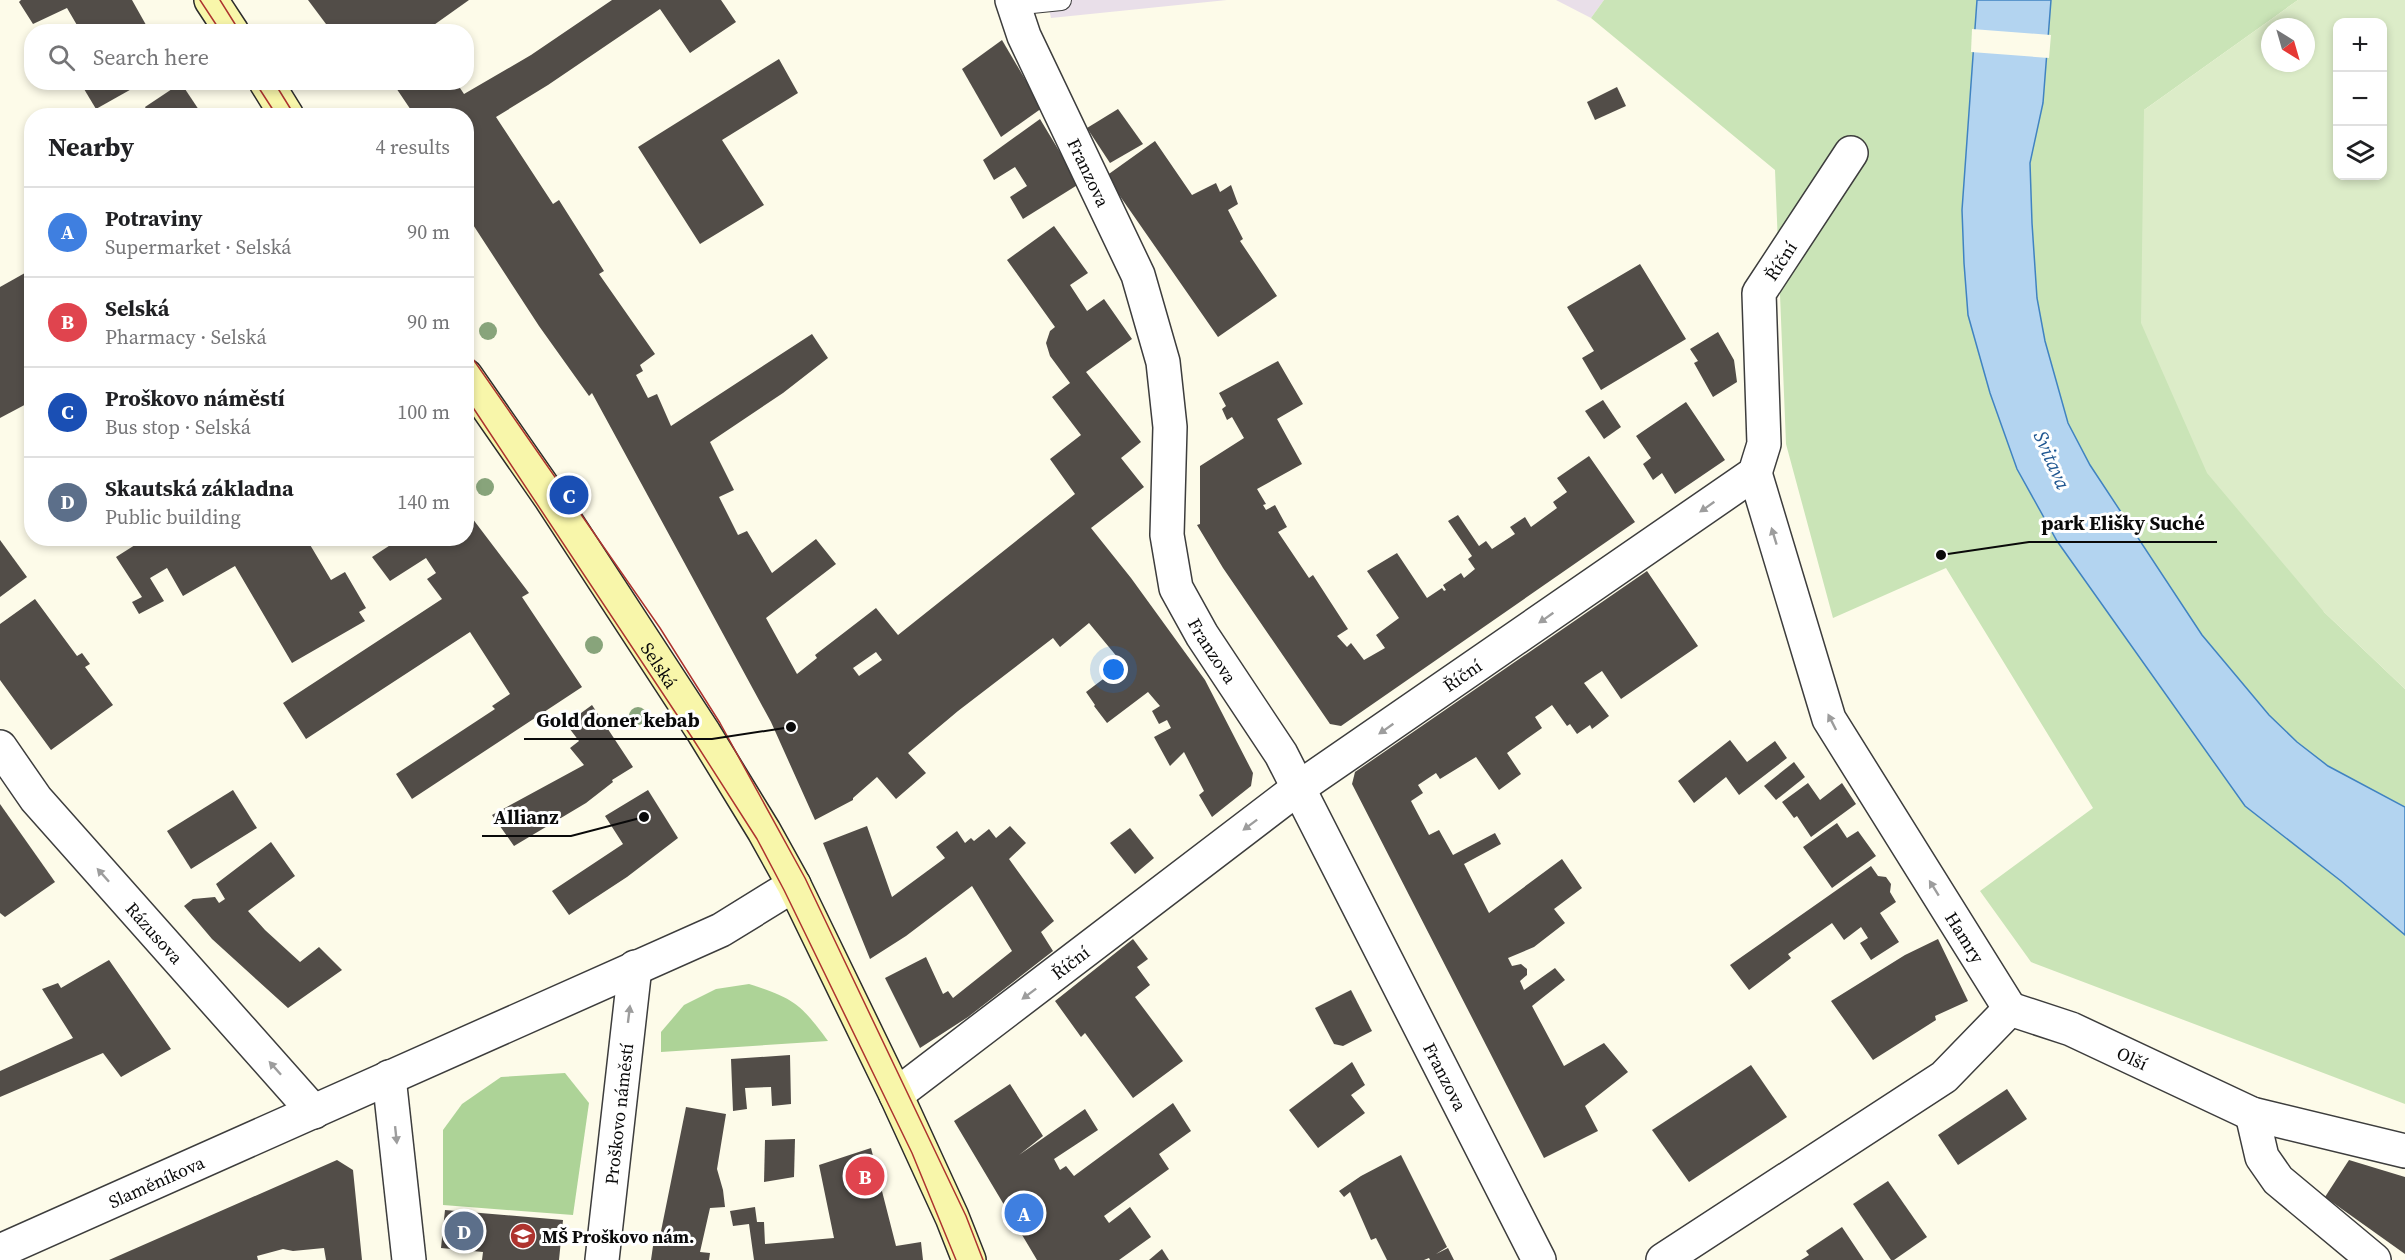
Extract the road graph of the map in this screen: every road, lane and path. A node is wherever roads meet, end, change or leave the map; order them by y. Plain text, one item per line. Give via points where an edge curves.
1 (211, 0) edge
2 (1061, 0) edge
3 (1012, 2) edge
4 (227, 24) edge
5 (271, 90) edge
6 (282, 108) edge
7 (1851, 153) dead end
8 (474, 387) edge
9 (1755, 473) junction
10 (0, 747) edge
11 (1297, 789) junction
12 (794, 885) junction
13 (635, 967) junction
14 (2010, 1009) junction
15 (389, 1077) junction
16 (896, 1095) junction
17 (314, 1112) junction
18 (2252, 1114) junction
19 (2405, 1151) edge
20 (0, 1251) edge
21 (409, 1260) edge
22 (602, 1260) edge
23 (969, 1260) edge
24 (1539, 1260) edge
25 (1663, 1260) edge
26 (2374, 1260) edge

1 - 4 main road
2 - 3 lane
3 - 11 street, Franzova via 1024,36 1138,275 1164,362 1170,427 1167,535 1176,588 1281,754
5 - 6 main road
7 - 9 street, Říční via 1759,293 1764,444
8 - 12 main road, Selská via 704,733
9 -> 11 street, Říční
14 -> 9 street, Hamry via 1829,719
17 -> 10 street, Rázusova via 36,799
11 -> 16 street, Říční
11 - 24 street, Franzova
12 - 13 street via 721,930
12 - 16 main road, Selská
13 - 15 street
22 -> 13 street, Proškovo náměstí
14 - 18 street, Olší via 2071,1029
14 - 25 street via 1944,1077
15 - 17 street
15 -> 21 street
16 - 23 main road, Selská
17 - 20 street, Slaměníkova
18 - 19 street, Olší
18 - 26 street via 2262,1157 2278,1180

